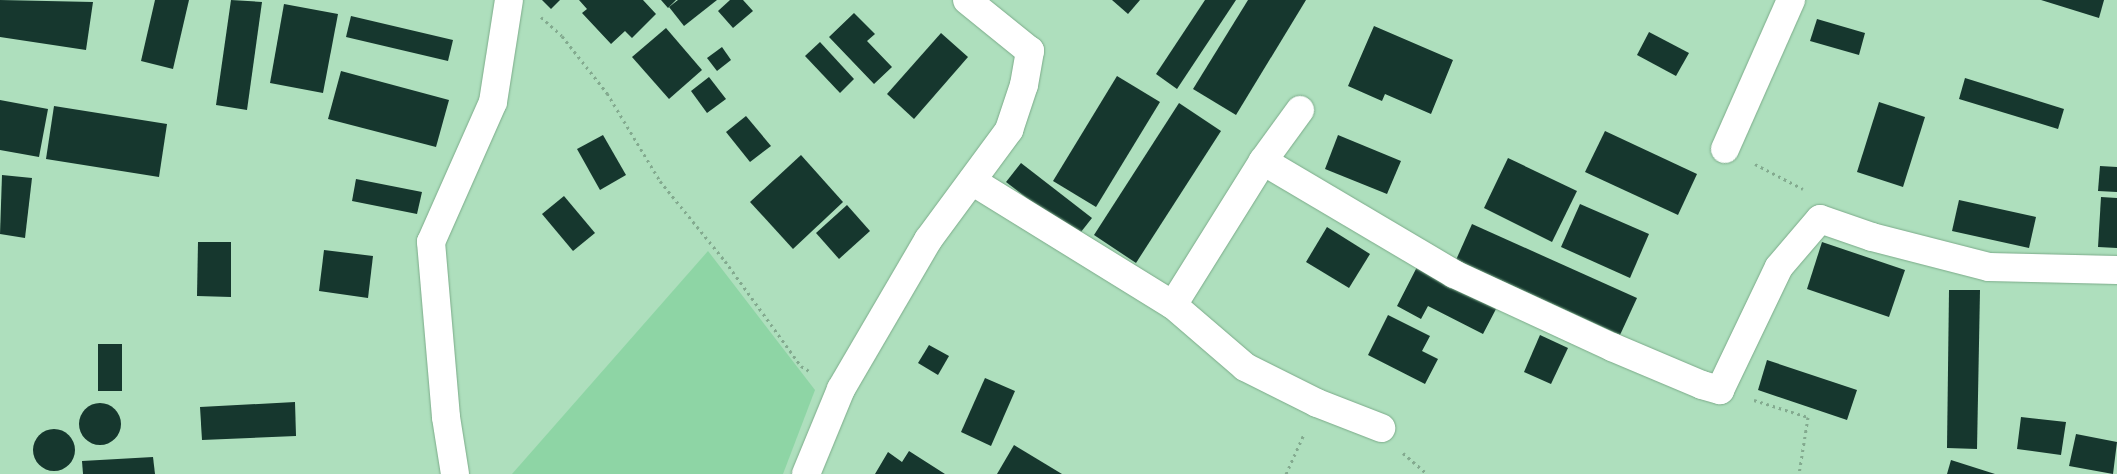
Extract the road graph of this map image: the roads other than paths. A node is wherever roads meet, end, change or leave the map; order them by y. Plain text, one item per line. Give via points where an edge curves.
1 (509, 0) edge
2 (967, 0) edge
3 (1791, 0) edge
4 (1300, 110) dead end
5 (1725, 149) road end
6 (1263, 160) junction
7 (972, 181) junction
8 (2117, 270) edge
9 (1173, 305) junction
10 (1381, 428) dead end
11 (455, 474) edge
12 (806, 474) edge

1 - 11 lane via 493,102 431,242 446,417
2 - 7 lane via 1030,51 1024,86 1009,130
3 - 5 lane
4 - 6 lane
6 - 8 lane via 1454,274 1620,350 1720,390 1779,267 1820,219 1872,237 1989,267
6 - 9 lane
7 - 9 lane
7 - 12 lane via 928,240 842,389
9 - 10 lane via 1245,367 1318,403

